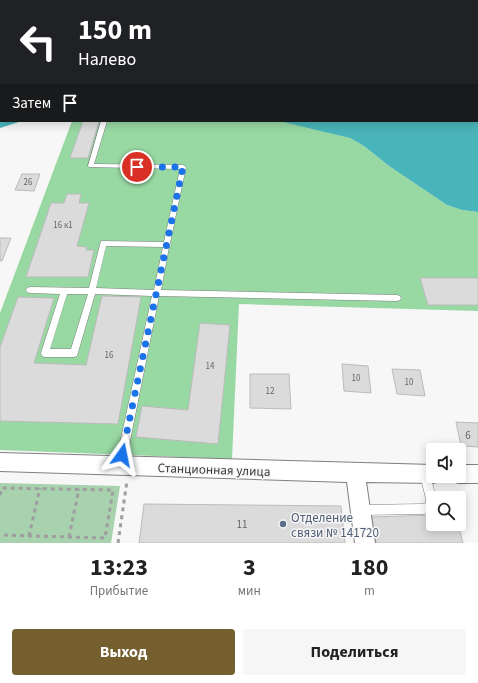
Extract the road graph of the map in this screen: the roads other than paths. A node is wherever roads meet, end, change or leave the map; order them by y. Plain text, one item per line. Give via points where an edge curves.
1 (104, 122) edge
2 (168, 245) junction
3 (30, 290) dead end
4 (64, 291) junction
5 (92, 292) junction
6 (157, 294) junction
7 (397, 298) dead end
8 (0, 462) edge
9 (125, 466) junction
10 (355, 473) junction
11 (426, 474) edge
12 (466, 474) edge
13 (478, 474) edge
14 (430, 483) edge
15 (361, 510) junction
16 (365, 543) edge

1 - 2 lane via 91,166 183,167
2 - 5 lane via 104,243
2 - 6 lane
3 - 4 lane
4 - 5 lane
4 - 5 lane via 45,353 74,353
5 - 6 lane
6 - 7 lane
6 - 9 lane
8 - 9 street, Станционная улица
9 - 10 street, Станционная улица
10 - 11 street, Станционная улица
10 - 15 street
12 - 13 street
14 - 15 lane via 430,506 424,509
15 - 16 street

